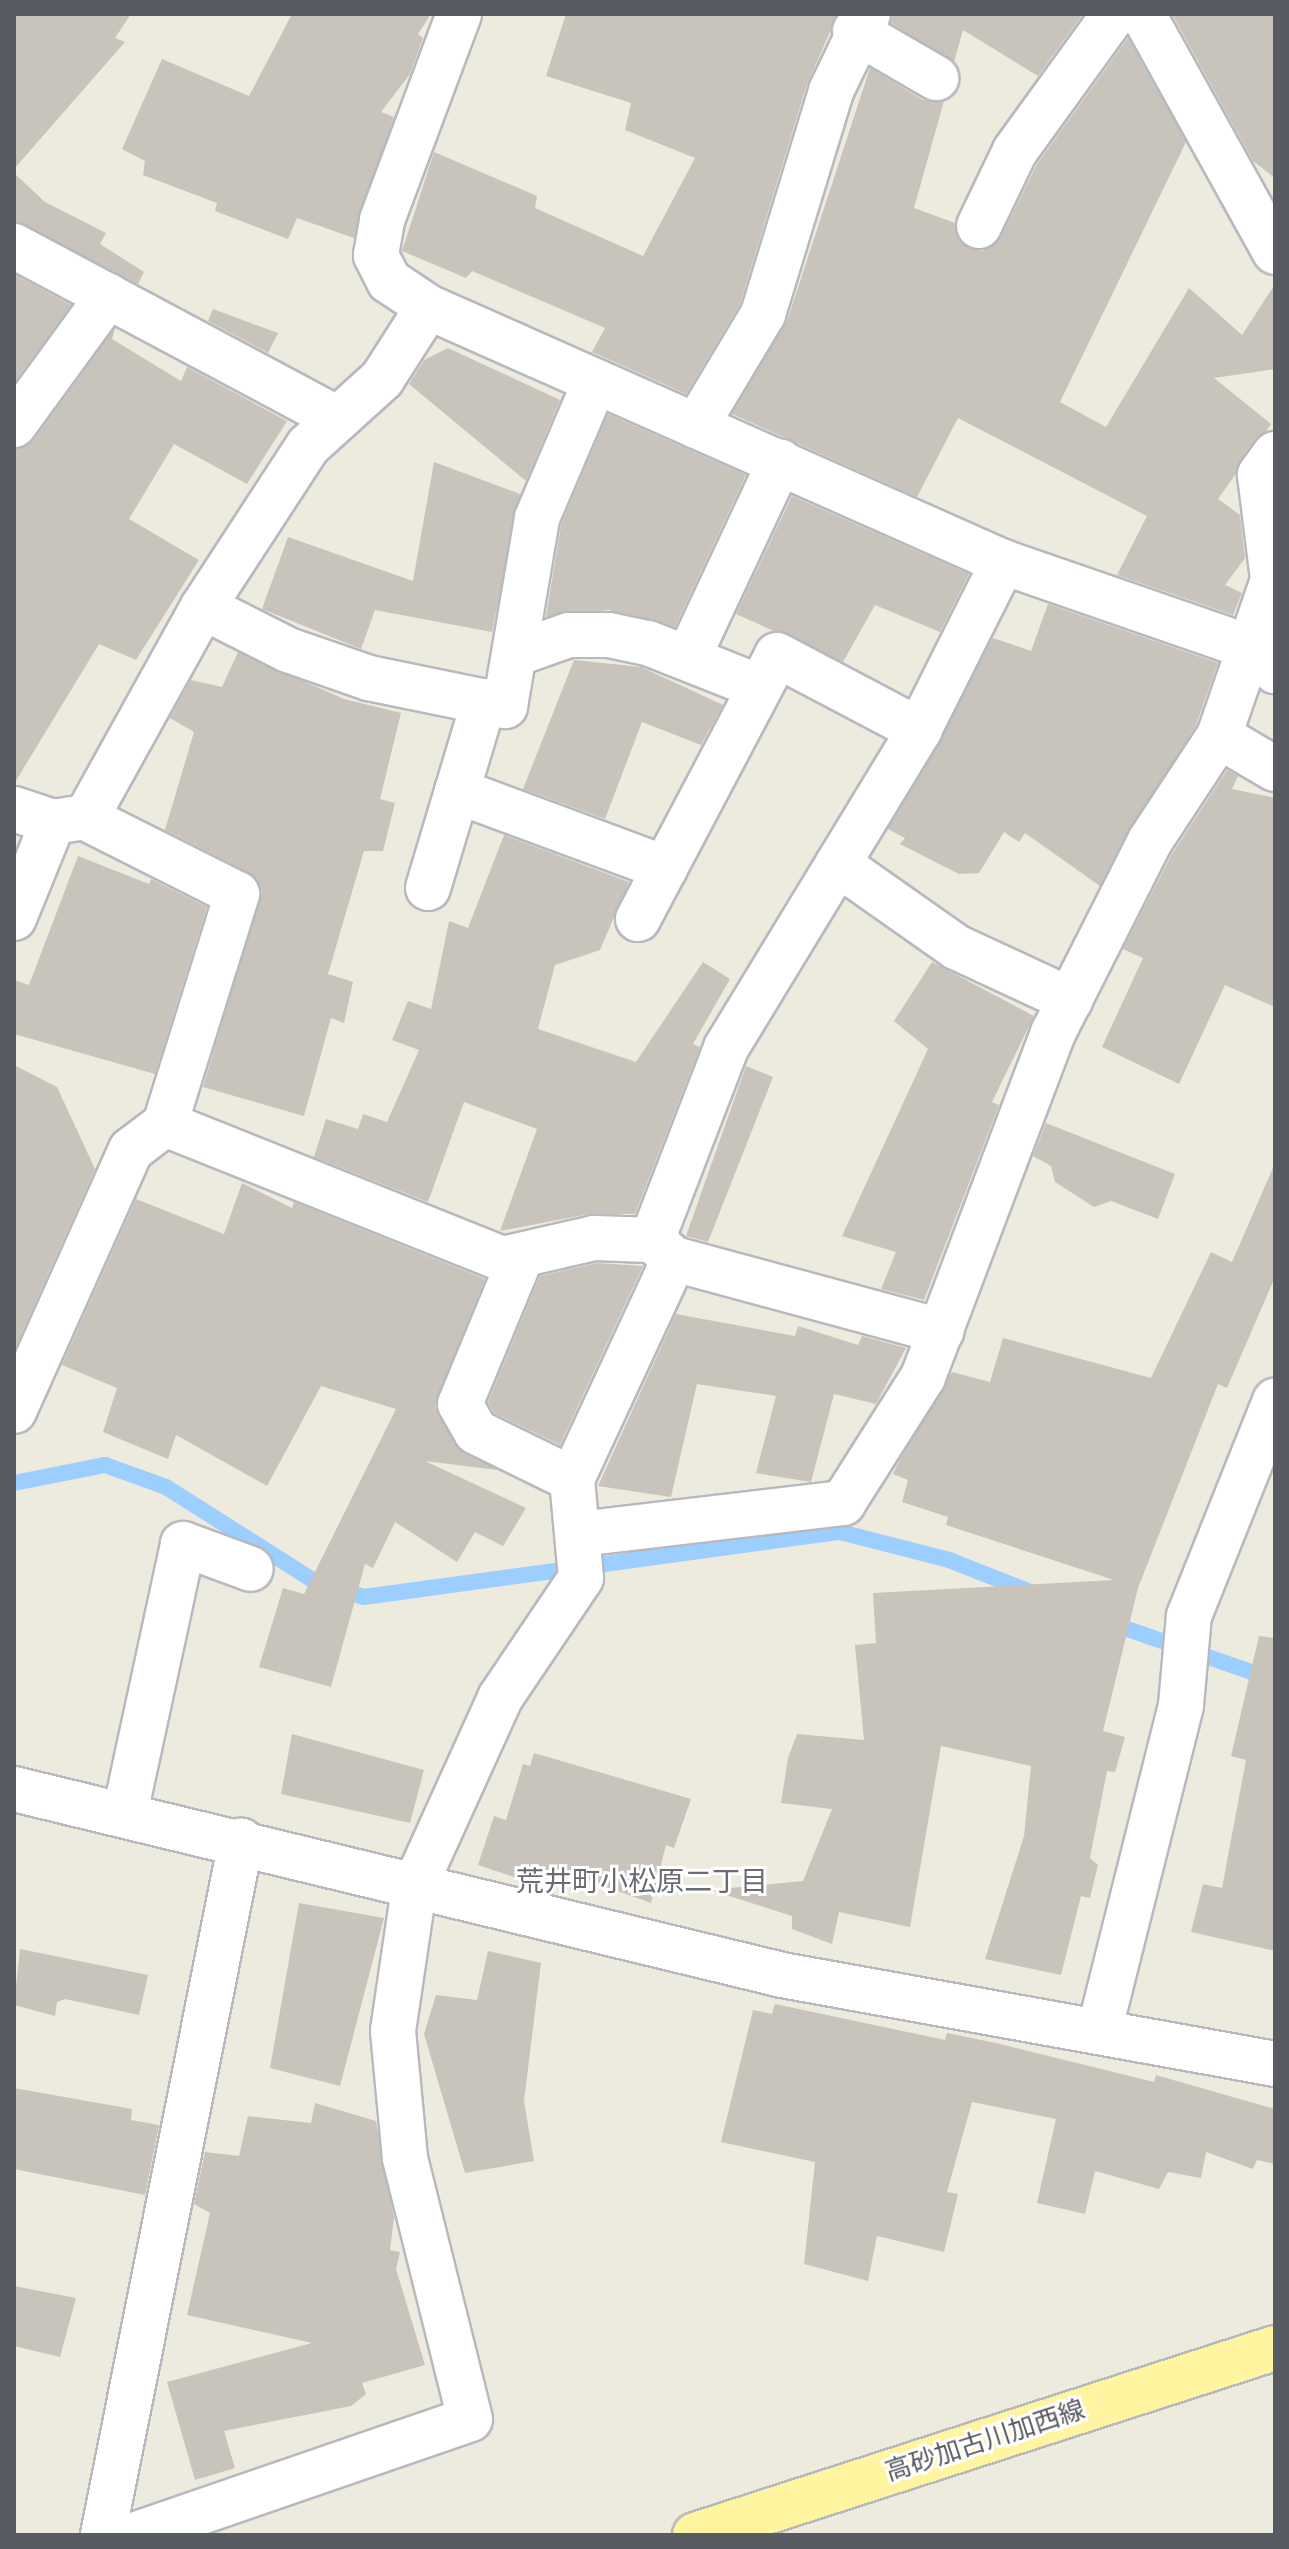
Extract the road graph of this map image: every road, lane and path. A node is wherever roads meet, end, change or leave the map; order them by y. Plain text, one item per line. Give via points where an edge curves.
1 (459, 14) edge
2 (1114, 14) edge
3 (1143, 14) edge
4 (862, 23) edge
5 (936, 78) dead end
6 (979, 226) dead end
7 (14, 246) edge
8 (1275, 252) edge
9 (108, 296) junction
10 (428, 307) junction
11 (595, 382) junction
12 (338, 419) junction
13 (14, 425) edge
14 (696, 426) junction
15 (1275, 454) edge
16 (780, 462) junction
17 (1003, 562) junction
18 (203, 607) junction
19 (515, 654) junction
20 (688, 658) junction
21 (1263, 660) edge
22 (759, 687) junction
23 (484, 701) junction
24 (919, 730) junction
25 (1219, 736) junction
26 (1275, 769) edge
27 (457, 791) junction
28 (51, 816) edge
29 (838, 864) junction
30 (665, 868) junction
31 (428, 888) dead end
32 (14, 918) edge
33 (638, 919) dead end
34 (1070, 1000) junction
35 (165, 1124) junction
36 (663, 1249) junction
37 (521, 1257) junction
38 (941, 1331) junction
39 (1275, 1401) edge
40 (14, 1411) edge
41 (572, 1479) junction
42 (579, 1534) junction
43 (251, 1569) dead end
44 (14, 1789) edge
45 (125, 1813) junction
46 (241, 1841) junction
47 (414, 1888) junction
48 (1099, 2032) junction
49 (1275, 2064) edge
50 (1275, 2348) edge
51 (103, 2535) edge
52 (134, 2535) edge
53 (695, 2535) edge

1 - 10 street via 382,220 376,255 389,281
2 - 6 street via 1015,151
3 - 8 street
4 - 5 street
4 - 14 street via 763,314
7 - 9 street
9 - 12 street
9 - 13 street
10 - 11 street
10 - 12 street via 382,379
11 - 14 street
11 - 19 street via 537,518 519,595
12 - 18 street via 308,446
14 - 16 street
15 - 21 street via 1260,475 1273,580
16 - 17 street
16 - 20 street
17 - 21 street
17 - 24 street
18 - 23 street via 288,650 369,678
18 - 28 street
19 - 20 street via 569,635 609,635
19 - 23 street via 505,706
20 - 22 street
21 - 25 street
22 - 24 street via 777,655
22 - 30 street
23 - 27 street
24 - 29 street
25 - 26 street
25 - 34 street via 1150,841
27 - 30 street
27 - 31 street
28 - 32 street
28 - 35 street via 237,894
29 - 34 street via 956,947
29 - 36 street via 726,1048
30 - 33 street
34 - 38 street
35 - 37 street via 465,1247
35 - 40 street via 131,1150
36 - 37 street via 594,1238
36 - 38 street
36 - 41 street
37 - 41 street via 460,1404 476,1432
38 - 42 street via 923,1377 843,1503
39 - 48 street via 1189,1616 1181,1705
41 - 42 street
42 - 47 street via 581,1578 500,1698
43 - 45 street via 183,1544
44 - 45 street
45 - 46 street
46 - 47 street
46 - 51 street
47 - 48 street via 782,1975
47 - 52 street via 393,2031 405,2158 470,2419
48 - 49 street
50 - 53 main road, 高砂加古川加西線

